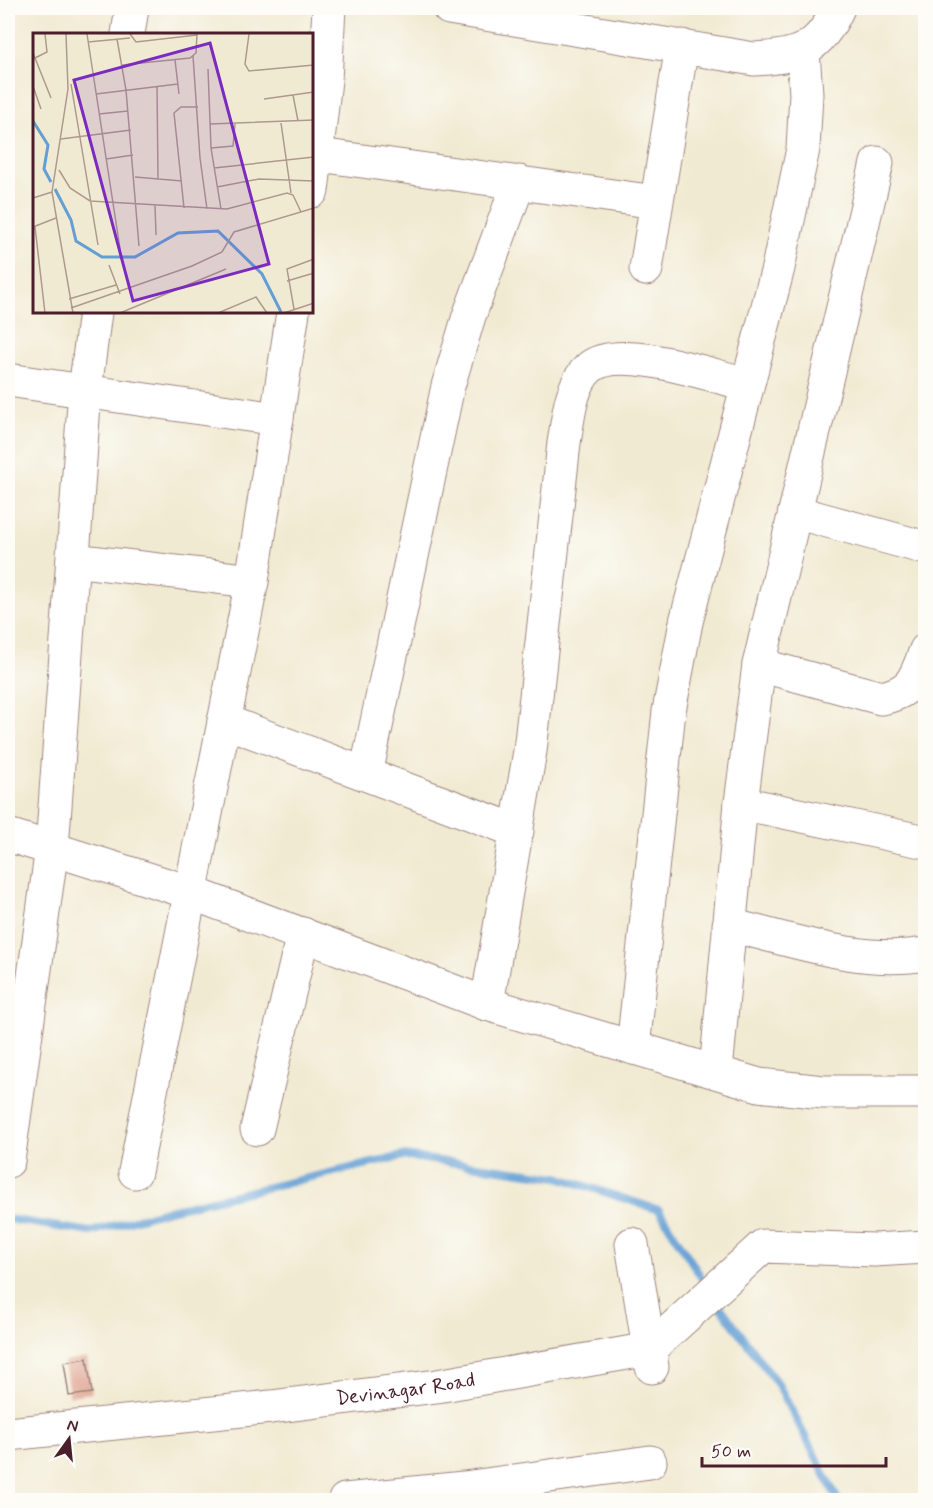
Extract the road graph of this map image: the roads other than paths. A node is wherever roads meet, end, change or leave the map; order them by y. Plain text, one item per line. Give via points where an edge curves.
1 (132, 8) edge
2 (329, 8) edge
3 (449, 8) edge
4 (838, 8) edge
5 (128, 33) edge
6 (682, 46) junction
7 (803, 52) junction
8 (315, 154) edge
9 (877, 163) dead end
10 (519, 182) junction
11 (657, 202) junction
12 (646, 269) dead end
13 (95, 314) edge
14 (293, 314) edge
15 (8, 380) edge
16 (747, 384) junction
17 (85, 390) junction
18 (277, 419) junction
19 (795, 512) junction
20 (926, 548) edge
21 (72, 560) junction
22 (252, 581) junction
23 (926, 650) edge
24 (759, 665) junction
25 (224, 721) junction
26 (366, 774) junction
27 (741, 803) junction
28 (517, 831) junction
29 (8, 835) edge
30 (926, 842) edge
31 (52, 848) junction
32 (189, 892) junction
33 (729, 925) junction
34 (303, 934) junction
35 (926, 954) edge
36 (487, 1004) junction
37 (633, 1048) junction
38 (716, 1071) junction
39 (926, 1092) edge
40 (257, 1129) dead end
41 (8, 1161) edge
42 (135, 1172) dead end
43 (632, 1244) dead end
44 (926, 1247) edge
45 (651, 1359) junction
46 (8, 1434) edge
47 (650, 1462) dead end
48 (345, 1500) edge

1 - 5 street
2 - 8 street
3 - 6 street
4 - 7 street via 823,33
6 - 7 street via 754,59
6 - 11 street
7 - 16 street via 803,149 778,268
8 - 10 street
9 - 19 street
10 - 11 street
10 - 26 street via 469,316 448,386
11 - 12 street
13 - 17 street
14 - 18 street
15 - 17 street
16 - 28 street via 634,358 607,359 588,368 579,384 564,443 530,751
16 - 37 street via 686,622 669,711
17 - 18 street
17 - 21 street
18 - 22 street
19 - 20 street
19 - 24 street
21 - 22 street
21 - 31 street
22 - 25 street
23 - 24 street via 914,681 900,694 881,698
24 - 27 street
25 - 26 street
25 - 32 street
26 - 28 street
27 - 30 street
27 - 33 street
28 - 36 street
29 - 31 street
31 - 32 street
31 - 41 street
32 - 34 street
32 - 42 street
33 - 35 street via 853,954 883,958
33 - 38 street
34 - 36 street
34 - 40 street
36 - 37 street
37 - 38 street
38 - 39 street via 759,1085 822,1092
43 - 45 street
44 - 45 street via 874,1250 763,1246
45 - 46 street, Devinagar Road via 260,1409
47 - 48 street

